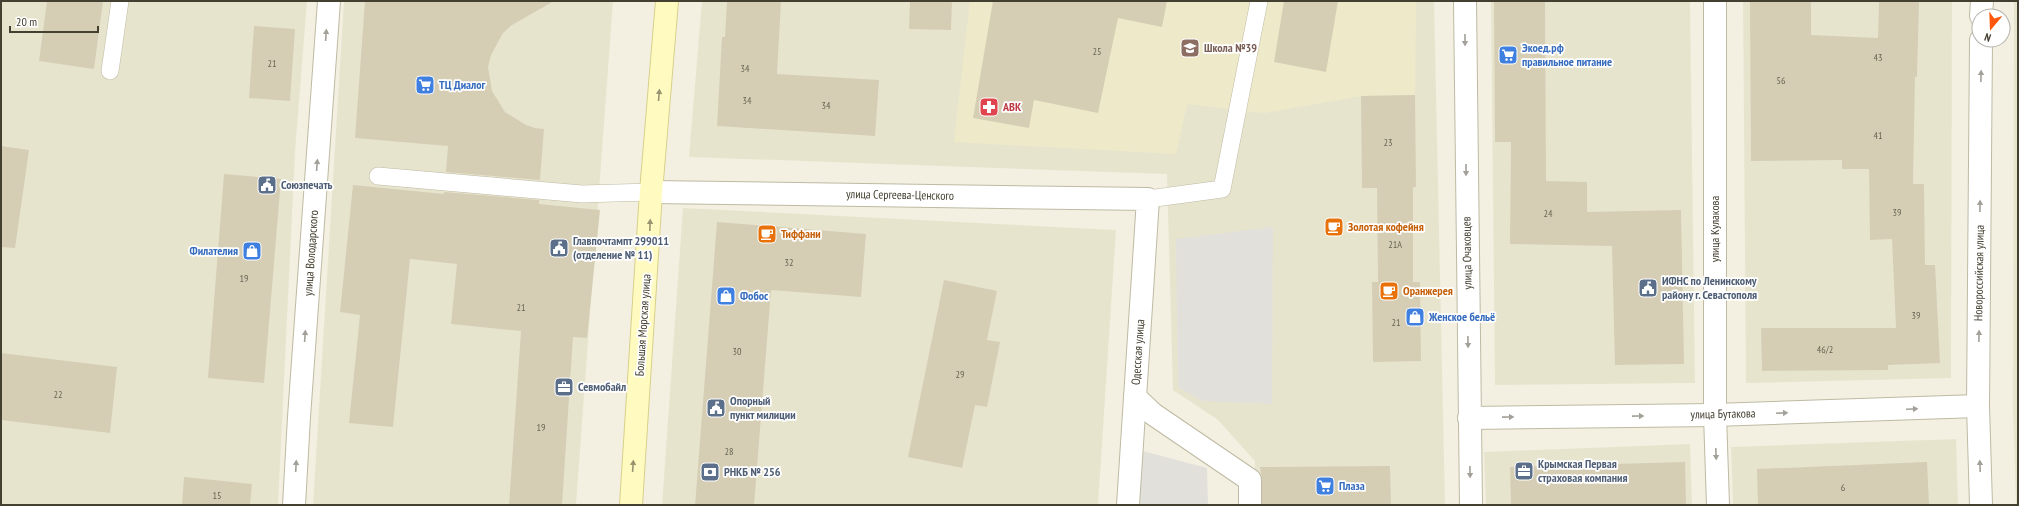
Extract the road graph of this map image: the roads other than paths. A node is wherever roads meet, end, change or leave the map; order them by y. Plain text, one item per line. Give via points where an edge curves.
1 (120, 1) edge
2 (329, 1) edge
3 (667, 1) edge
4 (1259, 1) edge
5 (1465, 1) edge
6 (1715, 1) edge
7 (1981, 48) edge
8 (110, 70) dead end
9 (378, 176) dead end
10 (651, 192) junction
11 (1148, 199) junction
12 (1135, 396) junction
13 (1978, 406) junction
14 (1715, 415) junction
15 (1469, 418) junction
16 (294, 505) edge
17 (631, 505) edge
18 (1128, 505) edge
19 (1250, 505) edge
20 (1471, 505) edge
21 (1718, 505) edge
22 (1981, 505) edge

1 - 8 lane
16 -> 2 street, улица Володарского
10 -> 3 main road, Большая Морская улица
4 - 11 lane via 1222,188
5 -> 15 street, улица Очаковцев
6 - 14 street, улица Кулакова
13 -> 7 street, Новороссийская улица
9 - 10 lane via 582,194
10 - 11 street, улица Сергеева-Ценского
17 -> 10 main road, Большая Морская улица
11 - 12 street, Одесская улица
12 - 18 street, Одесская улица
12 - 19 street via 1153,414 1250,480
14 -> 13 street, улица Бутакова
22 -> 13 street, Новороссийская улица
15 -> 14 street, улица Бутакова
14 -> 21 street, улица Кулакова
15 -> 20 street, улица Очаковцев

